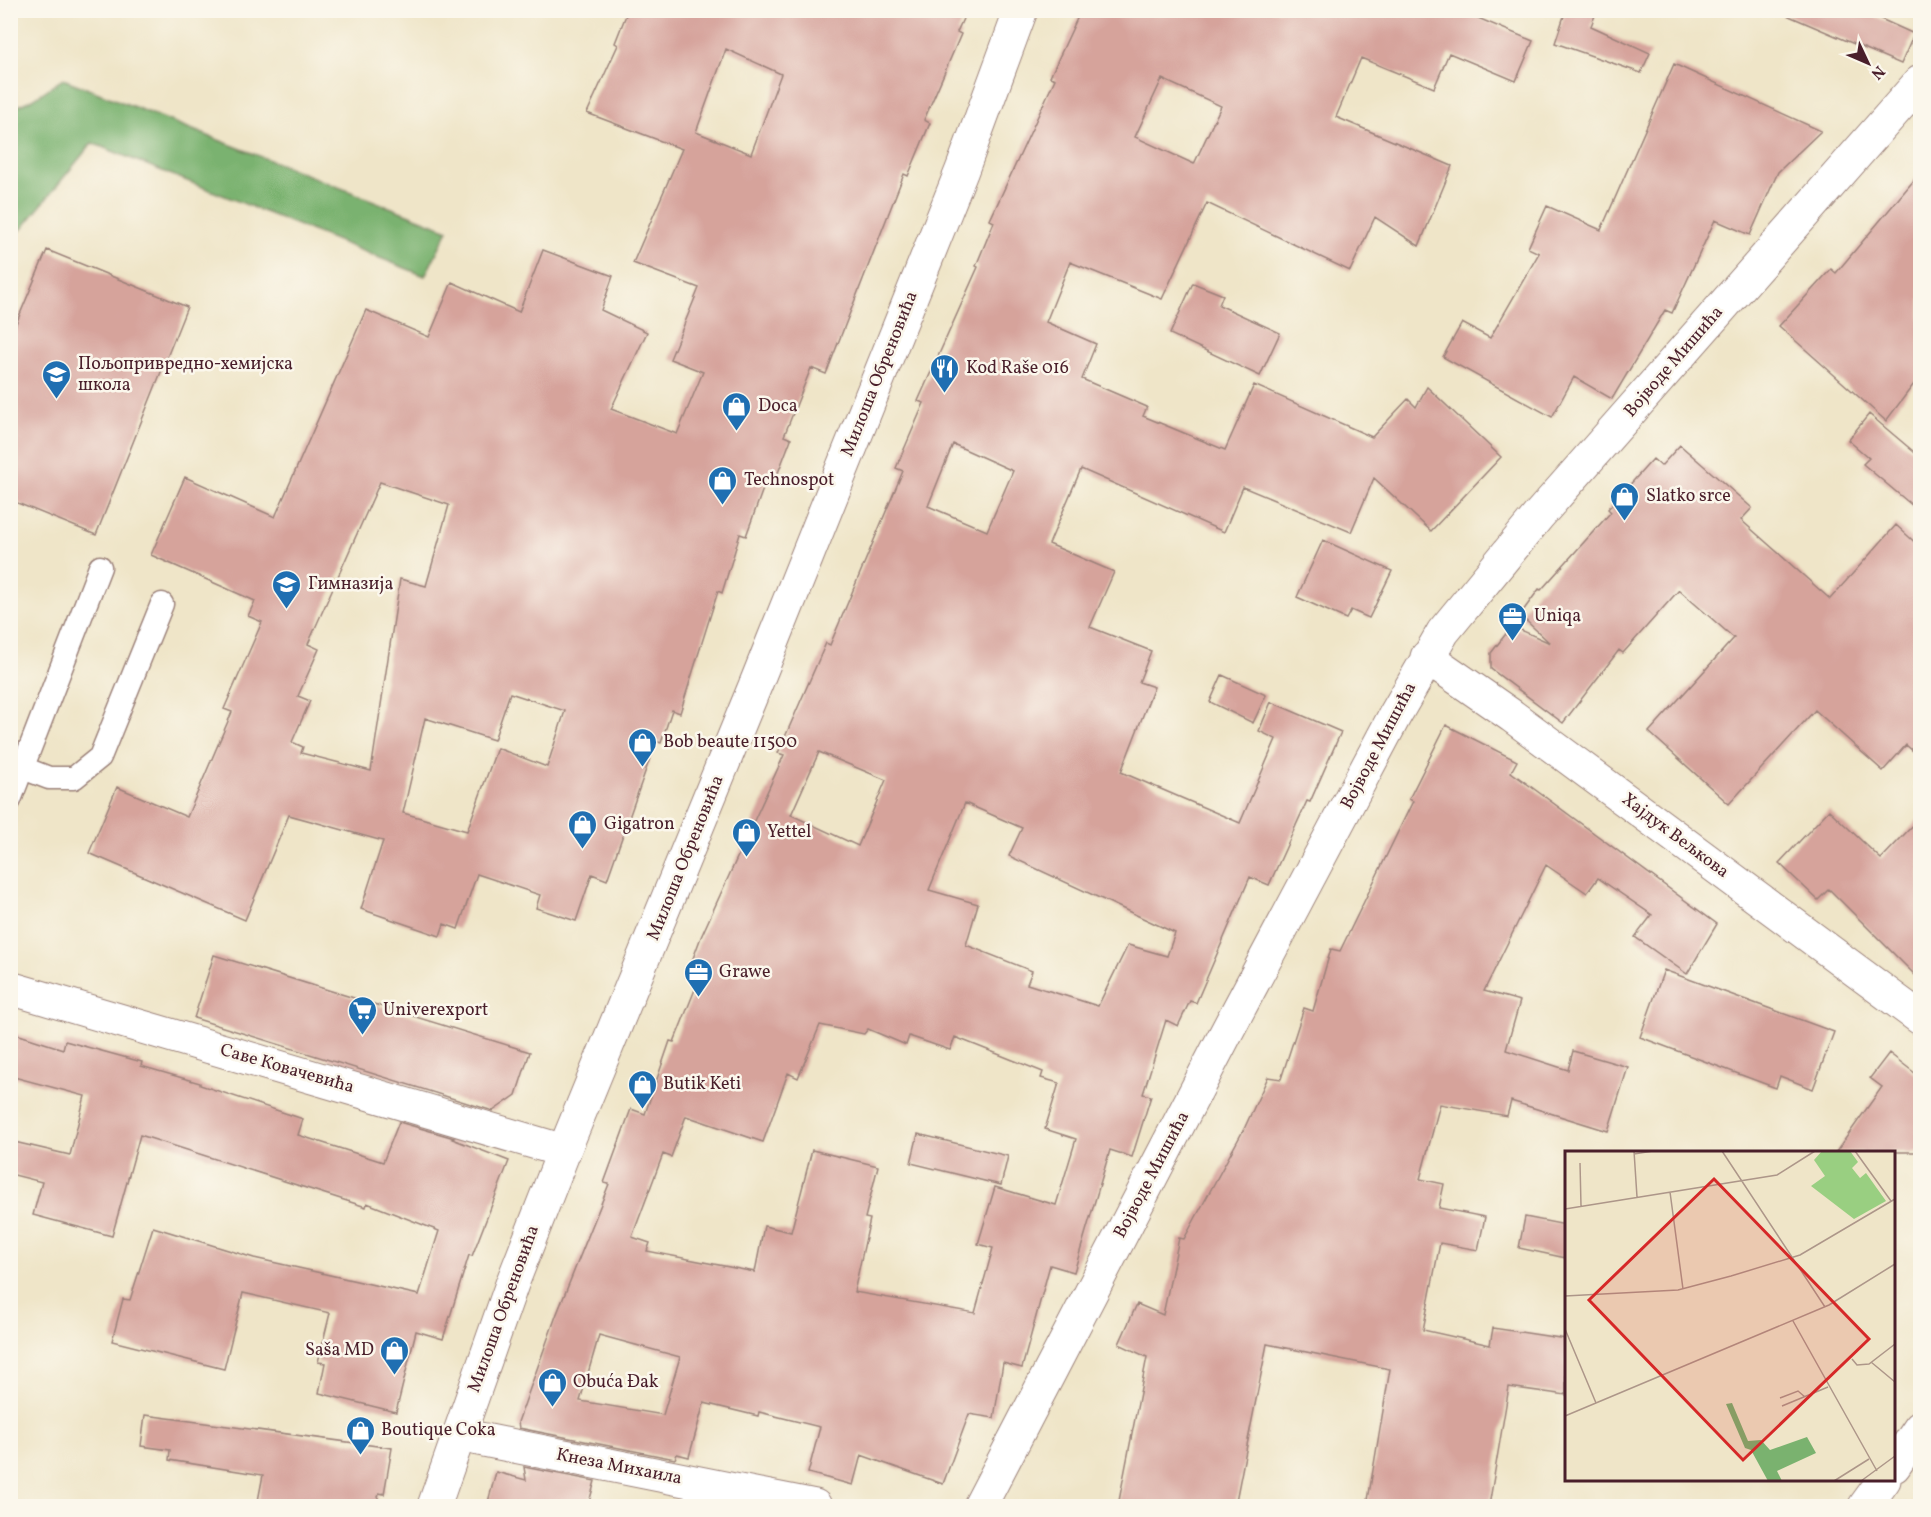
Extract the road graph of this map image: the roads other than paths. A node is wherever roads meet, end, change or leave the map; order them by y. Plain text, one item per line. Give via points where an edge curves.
1 (1021, 10) edge
2 (1920, 82) edge
3 (100, 567) dead end
4 (162, 604) dead end
5 (1427, 657) junction
6 (23, 768) junction
7 (10, 800) edge
8 (10, 988) edge
9 (1920, 1018) edge
10 (564, 1151) junction
11 (1920, 1428) edge
12 (459, 1435) junction
13 (1895, 1463) edge
14 (1883, 1481) edge
15 (434, 1506) edge
16 (815, 1506) edge
17 (980, 1506) edge
18 (1865, 1506) edge

1 - 10 street, Милоша Обреновића via 962,170 762,670
2 - 5 street, Војводе Мишића via 1539,515 1455,616
3 - 6 lane
4 - 6 lane via 100,757 74,778 49,778
5 - 9 street, Хајдук Вељкова
5 - 17 street, Војводе Мишића
6 - 7 lane
8 - 10 street, Саве Ковачевића
10 - 12 street, Милоша Обреновића
11 - 13 street
12 - 15 street, Милоша Обреновића
12 - 16 street, Кнеза Михаила
14 - 18 street

